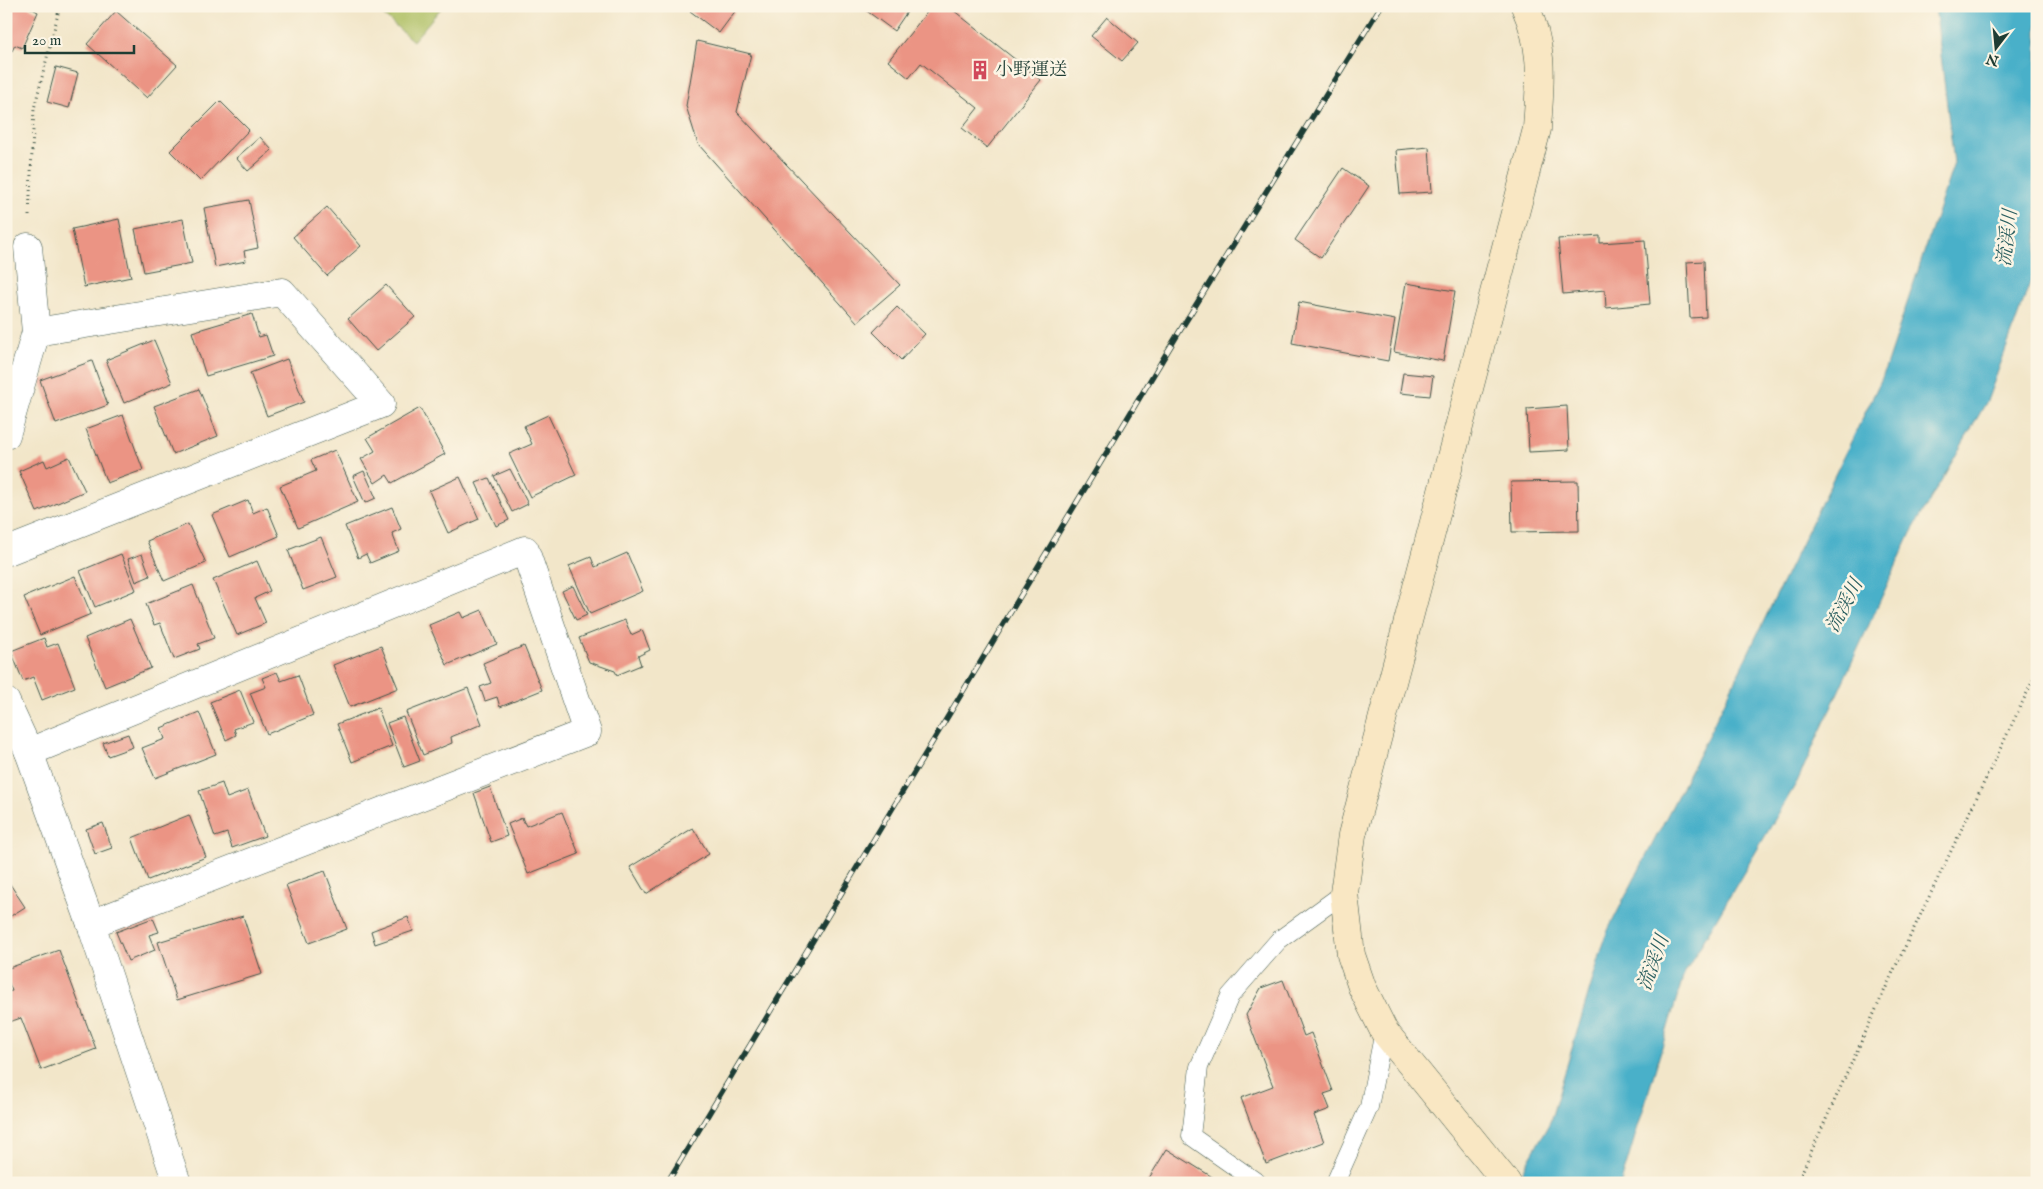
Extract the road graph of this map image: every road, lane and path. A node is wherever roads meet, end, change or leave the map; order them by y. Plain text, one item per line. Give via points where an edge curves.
1 (60, 6) edge
2 (1525, 6) edge
3 (28, 246) joint
4 (36, 332) junction
5 (6, 435) edge
6 (7, 551) edge
7 (2037, 672) edge
8 (6, 702) edge
9 (28, 752) junction
10 (1344, 893) junction
11 (90, 924) junction
12 (1384, 1031) junction
13 (177, 1183) edge
14 (1258, 1183) edge
15 (1335, 1183) edge
16 (1507, 1183) edge
17 (1797, 1183) edge

1 - 3 path via 34,108
2 - 10 street via 1534,27 1541,61 1537,129 1352,835
3 - 4 street
4 - 5 street
4 - 6 street via 282,292 381,404
7 - 17 path via 1892,974
8 - 9 street
9 - 11 street
9 - 11 street via 525,550 586,732
10 - 12 street via 1351,955 1362,987
10 - 14 lane via 1279,940 1230,996 1199,1067 1191,1136
11 - 13 street
12 - 15 lane via 1369,1107
12 - 16 street

